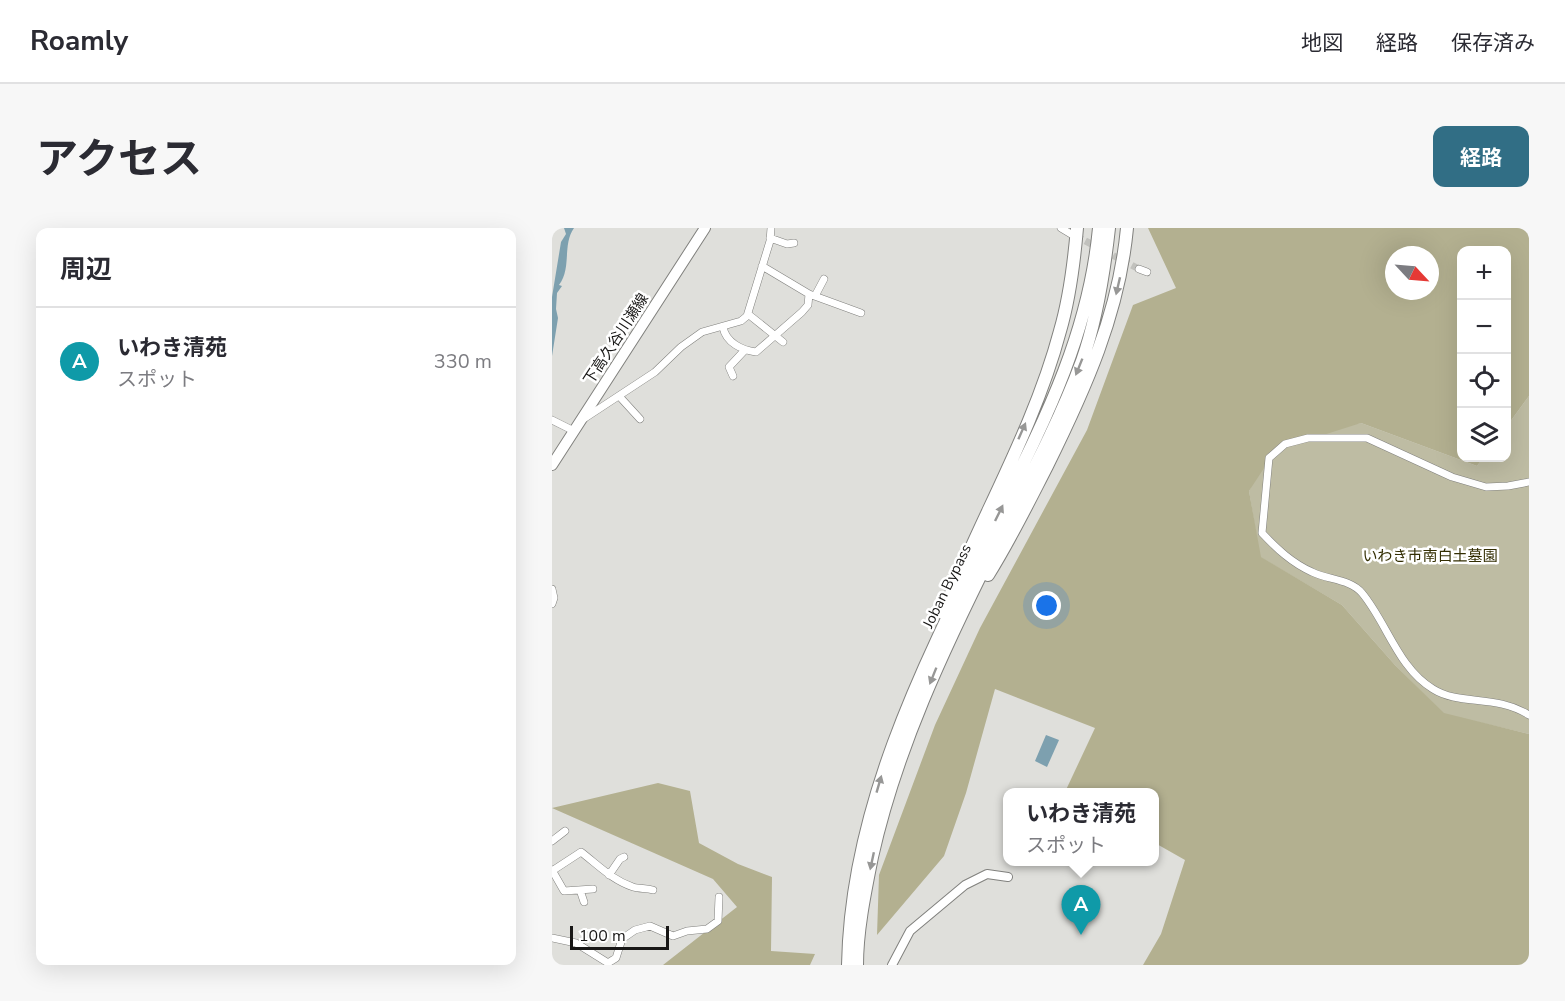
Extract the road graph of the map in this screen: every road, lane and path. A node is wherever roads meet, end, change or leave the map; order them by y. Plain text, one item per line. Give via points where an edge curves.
1 (705, 228) edge
2 (771, 228) edge
3 (1061, 228) edge
4 (1098, 228) edge
5 (1109, 228) edge
6 (1127, 228) edge
7 (1074, 231) edge
8 (770, 238) junction
9 (794, 243) dead end
10 (762, 266) junction
11 (824, 279) dead end
12 (812, 295) junction
13 (861, 313) dead end
14 (748, 314) junction
15 (723, 327) junction
16 (776, 336) junction
17 (783, 342) dead end
18 (744, 351) junction
19 (733, 376) dead end
20 (618, 396) junction
21 (640, 419) dead end
22 (552, 420) edge
23 (581, 420) junction
24 (574, 430) junction
25 (552, 465) edge
26 (1529, 482) edge
27 (552, 589) edge
28 (552, 604) edge
29 (957, 622) junction
30 (919, 679) junction
31 (1529, 715) edge
32 (565, 831) dead end
33 (552, 841) edge
34 (558, 849) dead end
35 (624, 857) dead end
36 (552, 870) edge
37 (609, 875) junction
38 (1008, 877) dead end
39 (593, 889) dead end
40 (580, 890) junction
41 (653, 890) dead end
42 (719, 897) dead end
43 (584, 902) dead end
44 (552, 939) edge
45 (605, 964) edge
46 (848, 965) edge
47 (857, 965) edge
48 (892, 965) edge

1 - 23 main road, 下高久谷川瀬線
2 - 8 street
3 - 7 street
30 -> 4 highway, Joban Bypass via 1067,366 1087,305
5 -> 29 highway, Joban Bypass via 1105,268 1082,360
6 -> 29 highway via 1114,304 1084,390 1002,554
30 -> 7 highway via 960,570 1037,398 1054,350 1073,274
8 - 9 street
8 - 10 street
10 - 12 street
10 - 14 street
11 - 12 street
12 - 13 street
12 - 16 street via 808,305
14 - 15 street
14 - 16 street
15 - 18 street via 727,338
15 - 20 street via 702,332 664,365
16 - 17 street
16 - 18 street via 760,355
18 - 19 street via 729,367
20 - 21 street
20 - 23 street
22 - 24 street
23 - 24 main road, 下高久谷川瀬線
24 - 25 main road, 下高久谷川瀬線
26 - 31 street via 1486,487 1425,467 1367,438 1308,438 1286,444 1269,458 1262,533 1285,557 1361,592 1414,675 1432,689 1446,695 1497,701
27 - 28 street
29 -> 47 highway, Joban Bypass via 895,771 880,821 866,888
46 -> 30 highway, Joban Bypass via 853,906 869,818
32 - 33 street
33 - 34 street
35 - 37 street
36 - 37 street via 581,852
36 - 40 street via 564,891
37 - 41 street via 634,888
38 - 48 street via 987,874 965,885 910,931
39 - 40 street
40 - 43 street
42 - 45 street via 718,921 712,927 673,936 650,926 634,930 622,939 614,961
44 - 45 street via 576,943

